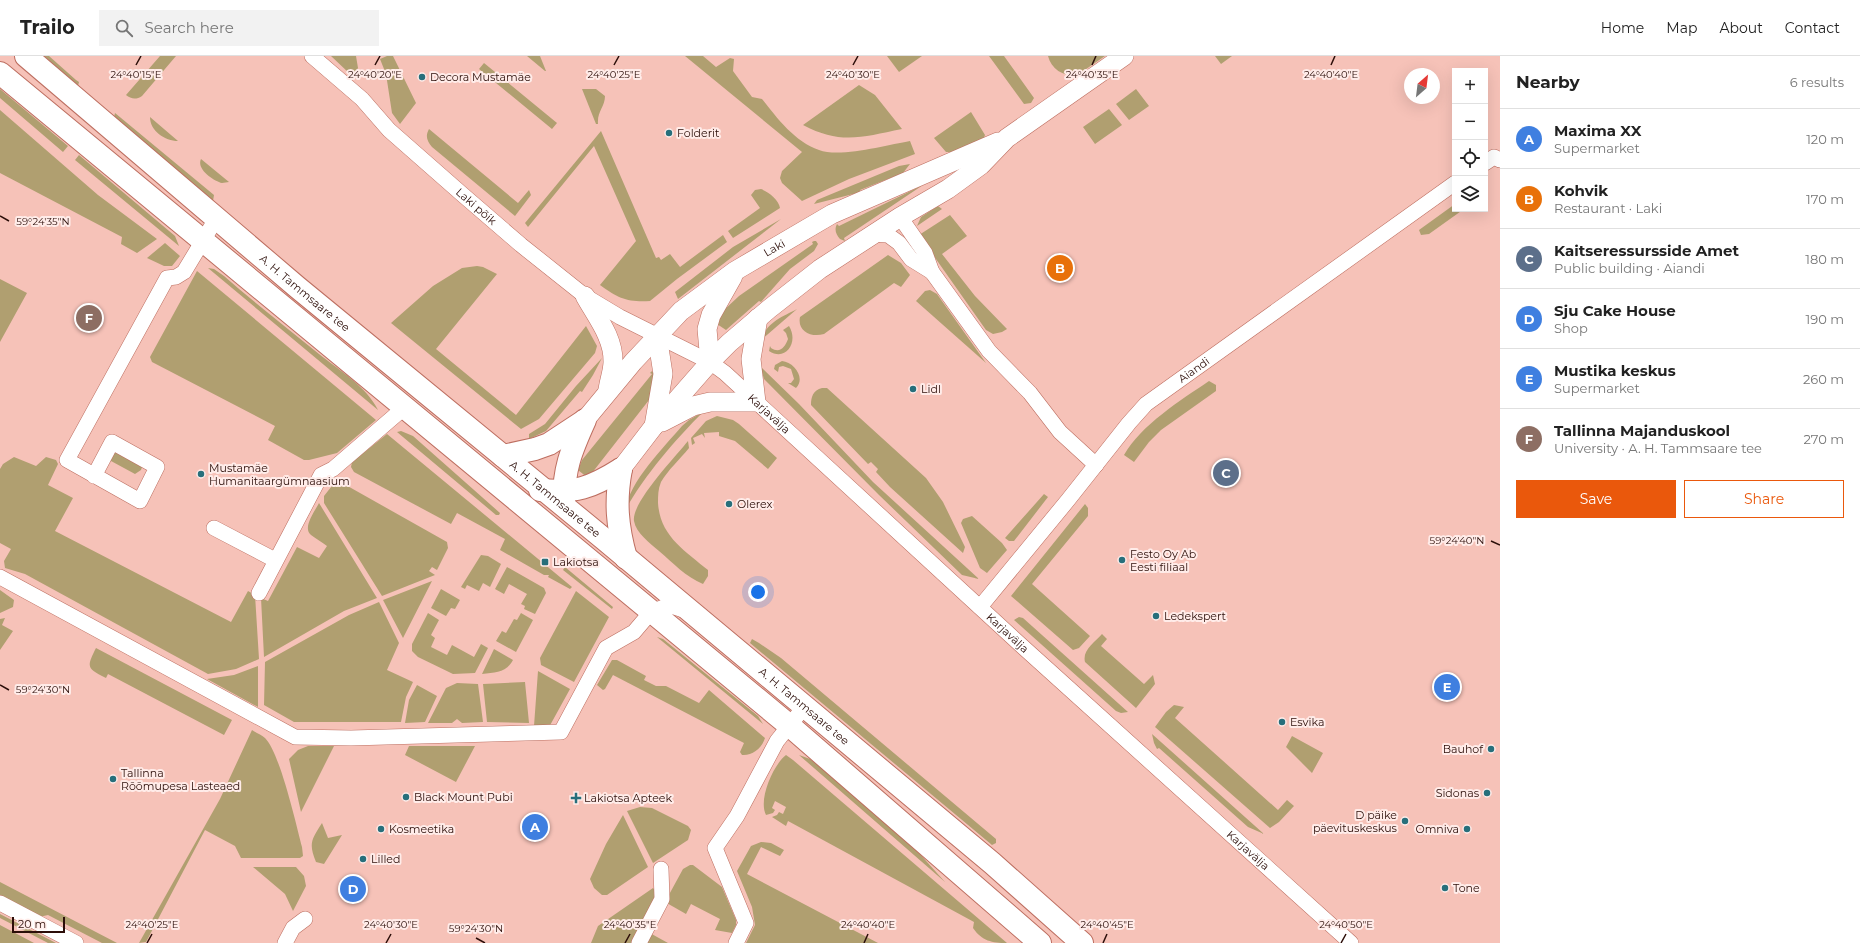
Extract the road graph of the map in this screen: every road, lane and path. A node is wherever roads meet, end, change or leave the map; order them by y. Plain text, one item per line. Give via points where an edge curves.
1 (26, 56) edge
2 (312, 56) edge
3 (1124, 56) edge
4 (0, 73) edge
5 (1007, 138) junction
6 (1488, 160) edge
7 (1500, 160) edge
8 (1452, 185) edge
9 (900, 217) junction
10 (216, 219) junction
11 (872, 234) junction
12 (203, 242) junction
13 (735, 271) junction
14 (932, 272) junction
15 (585, 296) junction
16 (758, 318) junction
17 (657, 335) junction
18 (710, 362) junction
19 (607, 392) junction
20 (756, 402) junction
21 (405, 407) junction
22 (585, 420) junction
23 (654, 426) junction
24 (503, 456) junction
25 (1096, 465) junction
26 (473, 466) junction
27 (621, 469) junction
28 (94, 476) dead end
29 (557, 496) junction
30 (214, 528) dead end
31 (568, 543) junction
32 (626, 558) junction
33 (276, 560) junction
34 (0, 577) edge
35 (258, 593) dead end
36 (980, 607) junction
37 (651, 612) junction
38 (692, 614) junction
39 (805, 706) junction
40 (790, 726) junction
41 (661, 869) dead end
42 (0, 903) edge
43 (305, 919) dead end
44 (76, 943) edge
45 (285, 943) edge
46 (639, 943) edge
47 (736, 943) edge
48 (1040, 943) edge
49 (1082, 943) edge
50 (1351, 943) edge

1 - 10 main road, A. H. Tammsaare tee
2 - 15 street, Laki põik via 362,99 389,130 521,245
3 - 5 street, Laki
4 - 12 main road
5 - 9 street, Laki via 982,165 948,189
5 - 13 street, Laki via 832,214
6 - 7 street via 1494,156
8 - 25 street, Aiandi via 1146,404
9 - 11 street, Laki
9 - 14 street via 925,253
10 - 12 street
10 - 24 main road, A. H. Tammsaare tee
11 - 14 street via 888,235 899,243 911,259
11 - 16 street, Laki via 820,268
12 - 21 main road
12 - 28 street via 184,272 176,277 167,278 67,460
13 - 17 street, Laki via 691,302
13 - 18 street via 711,315 707,329
14 - 25 street via 992,355 1030,393 1060,432
15 - 17 street, Laki põik
15 - 19 street via 610,344 613,361
16 - 18 street, Laki
16 - 20 street via 751,359
17 - 18 street, Karjavälja
17 - 19 street, Laki
17 - 23 street via 663,374
18 - 20 street, Karjavälja
18 - 23 street, Laki
19 - 22 street, Laki
20 - 23 street via 710,402 693,406
20 - 36 street, Karjavälja
21 - 26 main road
21 - 33 street via 333,469 321,475
22 - 24 main road via 549,444
22 - 29 main road
23 - 27 street, Laki
24 - 29 main road, A. H. Tammsaare tee
25 - 36 street, Aiandi
26 - 29 main road via 521,488
26 - 31 main road
27 - 29 main road via 590,486
27 - 32 main road via 617,511 619,533
29 - 31 main road
29 - 32 main road, A. H. Tammsaare tee
30 - 33 street
31 - 37 main road
32 - 38 main road, A. H. Tammsaare tee
33 - 35 street
34 - 37 street via 295,737 357,738 561,732 606,648 634,632
36 - 50 street, Karjavälja
37 - 38 street via 664,606
37 - 40 main road
38 - 39 main road, A. H. Tammsaare tee
39 - 40 street
39 - 49 main road, A. H. Tammsaare tee via 992,863
40 - 47 street via 777,742 737,816 715,848 746,923
40 - 48 main road
41 - 46 street via 662,899
42 - 44 street
43 - 45 street via 292,928

